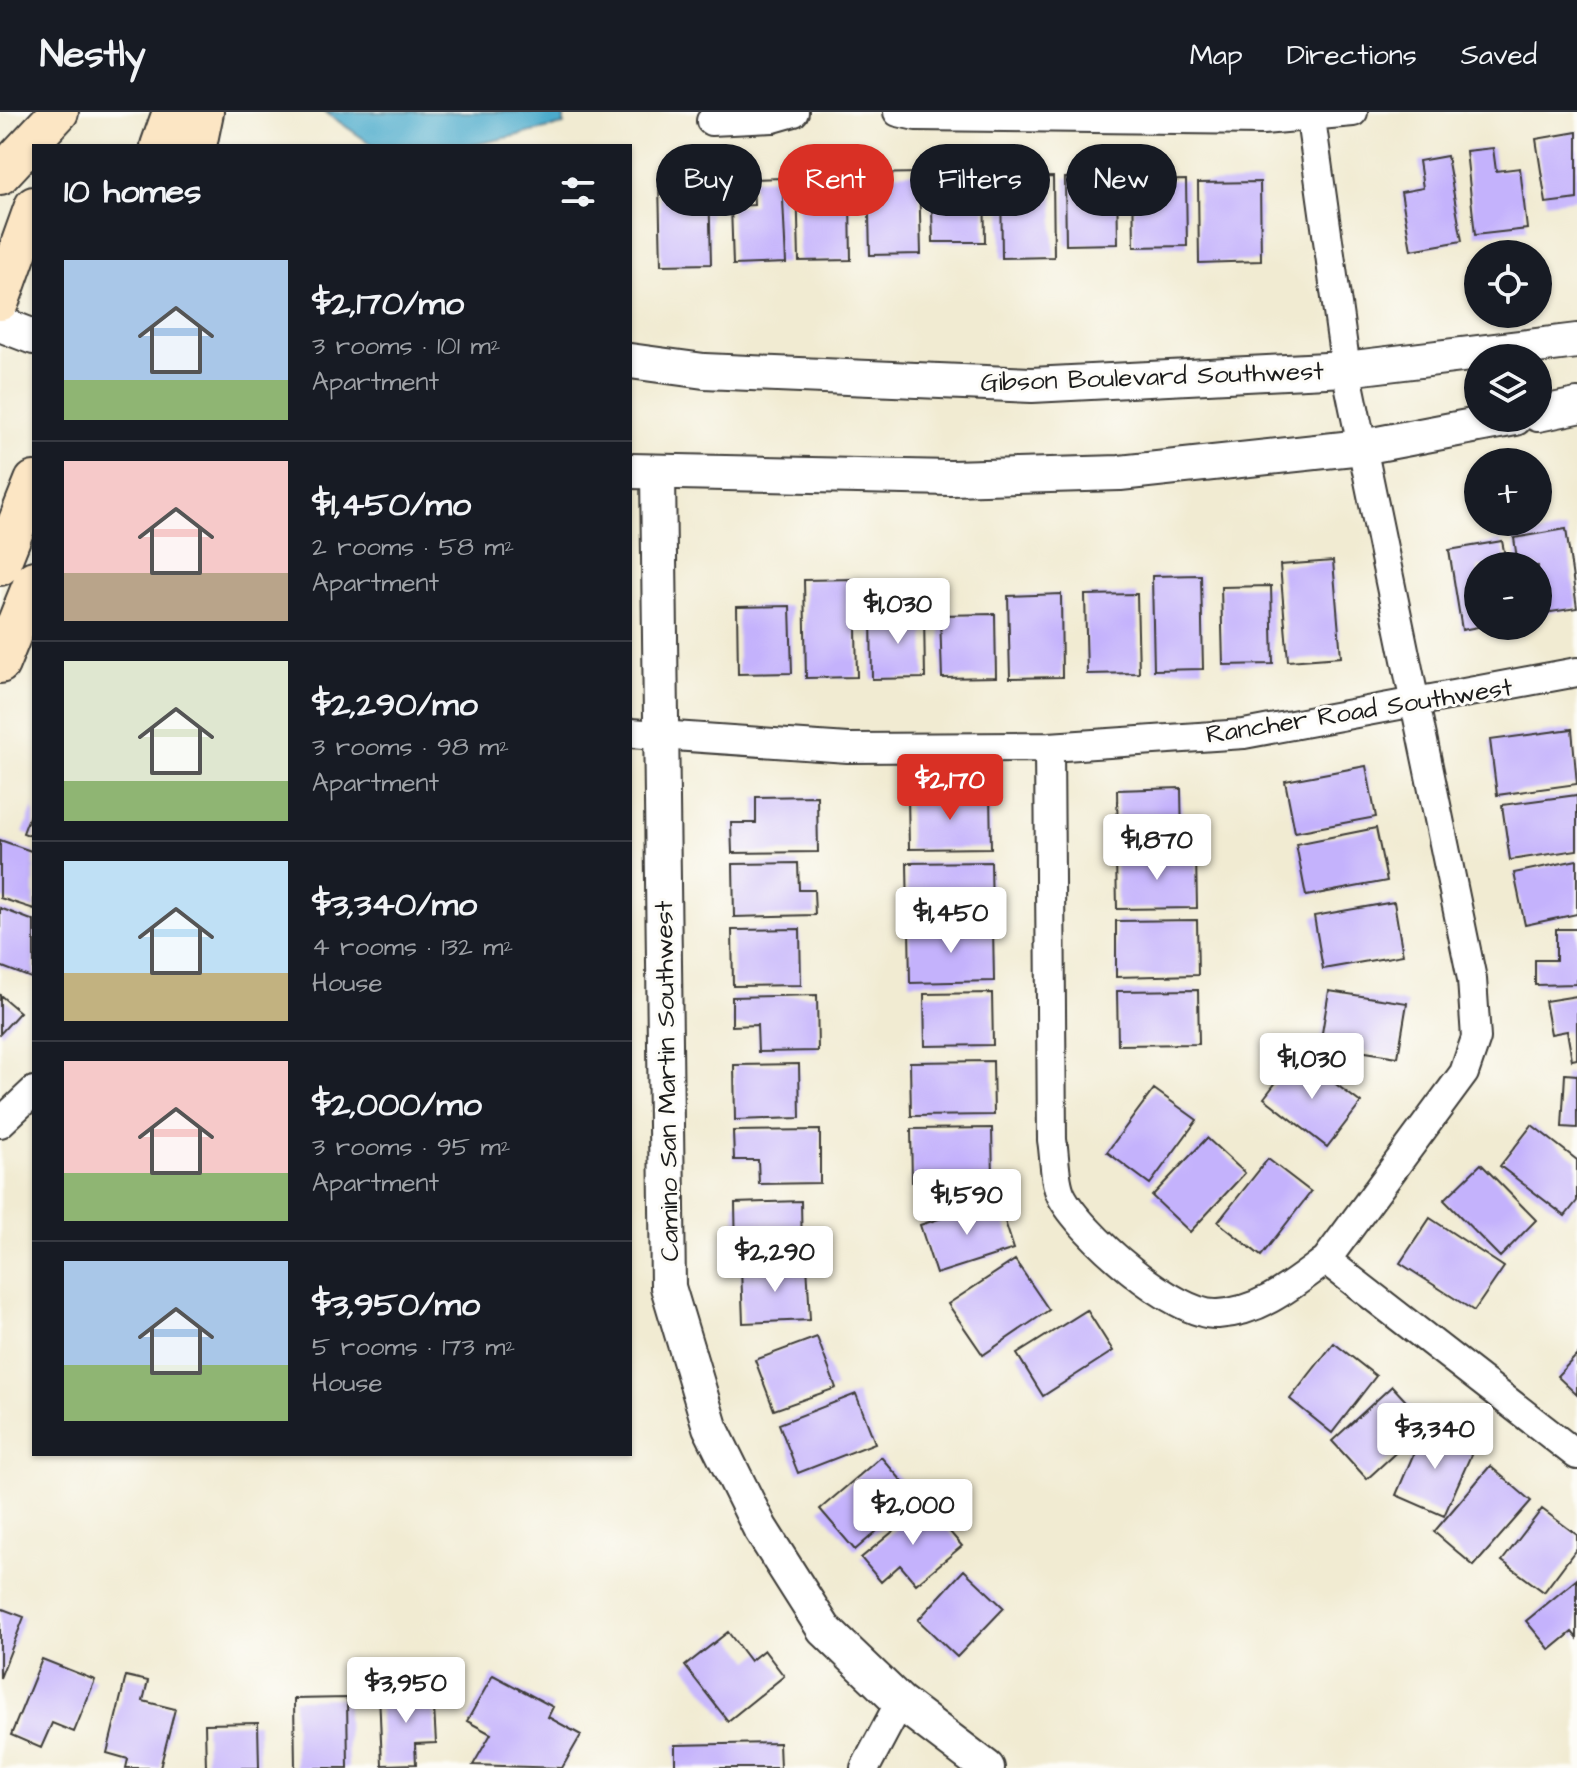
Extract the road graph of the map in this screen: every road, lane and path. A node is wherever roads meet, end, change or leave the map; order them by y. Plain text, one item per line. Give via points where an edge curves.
1 (61, 112) edge
2 (172, 112) edge
3 (204, 112) edge
4 (794, 112) edge
5 (898, 112) edge
6 (1353, 112) edge
7 (1310, 114) edge
8 (711, 121) dead end
9 (53, 144) edge
10 (161, 144) edge
11 (197, 144) edge
12 (0, 175) edge
13 (32, 212) edge
14 (16, 264) edge
15 (0, 301) edge
16 (0, 324) edge
17 (32, 336) edge
18 (1577, 341) edge
19 (632, 361) edge
20 (1346, 369) junction
21 (1577, 406) edge
22 (1552, 411) edge
23 (1464, 428) edge
24 (1362, 447) junction
25 (644, 472) edge
26 (32, 486) edge
27 (0, 566) edge
28 (32, 585) edge
29 (0, 664) edge
30 (1577, 672) edge
31 (1416, 705) junction
32 (645, 734) edge
33 (1049, 747) junction
34 (32, 1093) edge
35 (0, 1123) edge
36 (1326, 1260) junction
37 (1577, 1455) edge
38 (900, 1702) junction
39 (865, 1768) edge
40 (987, 1768) edge

1 - 9 main road
1 - 12 main road
2 - 10 main road
3 - 11 main road
4 - 8 street
5 - 7 street via 1169,119
6 - 7 street
7 - 20 street
13 - 14 main road
14 - 15 main road
16 - 17 street
18 - 20 street, Gibson Boulevard Southwest
19 - 20 street, Gibson Boulevard Southwest via 704,371 1032,385
20 - 24 street
21 - 22 street
23 - 24 street
24 - 25 street via 1120,473 951,478
24 - 31 street
25 - 32 street, Camino San Martin Southwest
26 - 27 main road
28 - 29 main road
30 - 31 street, Rancher Road Southwest
31 - 33 street, Rancher Road Southwest via 1244,734
31 - 36 street via 1472,979 1476,1038 1464,1073
32 - 33 street, Rancher Road Southwest via 848,748
32 - 38 street, Camino San Martin Southwest via 668,1287 710,1427 760,1528 824,1629
33 - 36 street via 1052,1140 1060,1193 1084,1229 1163,1296 1215,1315 1268,1303
34 - 35 street
36 - 37 street
38 - 39 street
38 - 40 street, Camino San Martin Southwest

